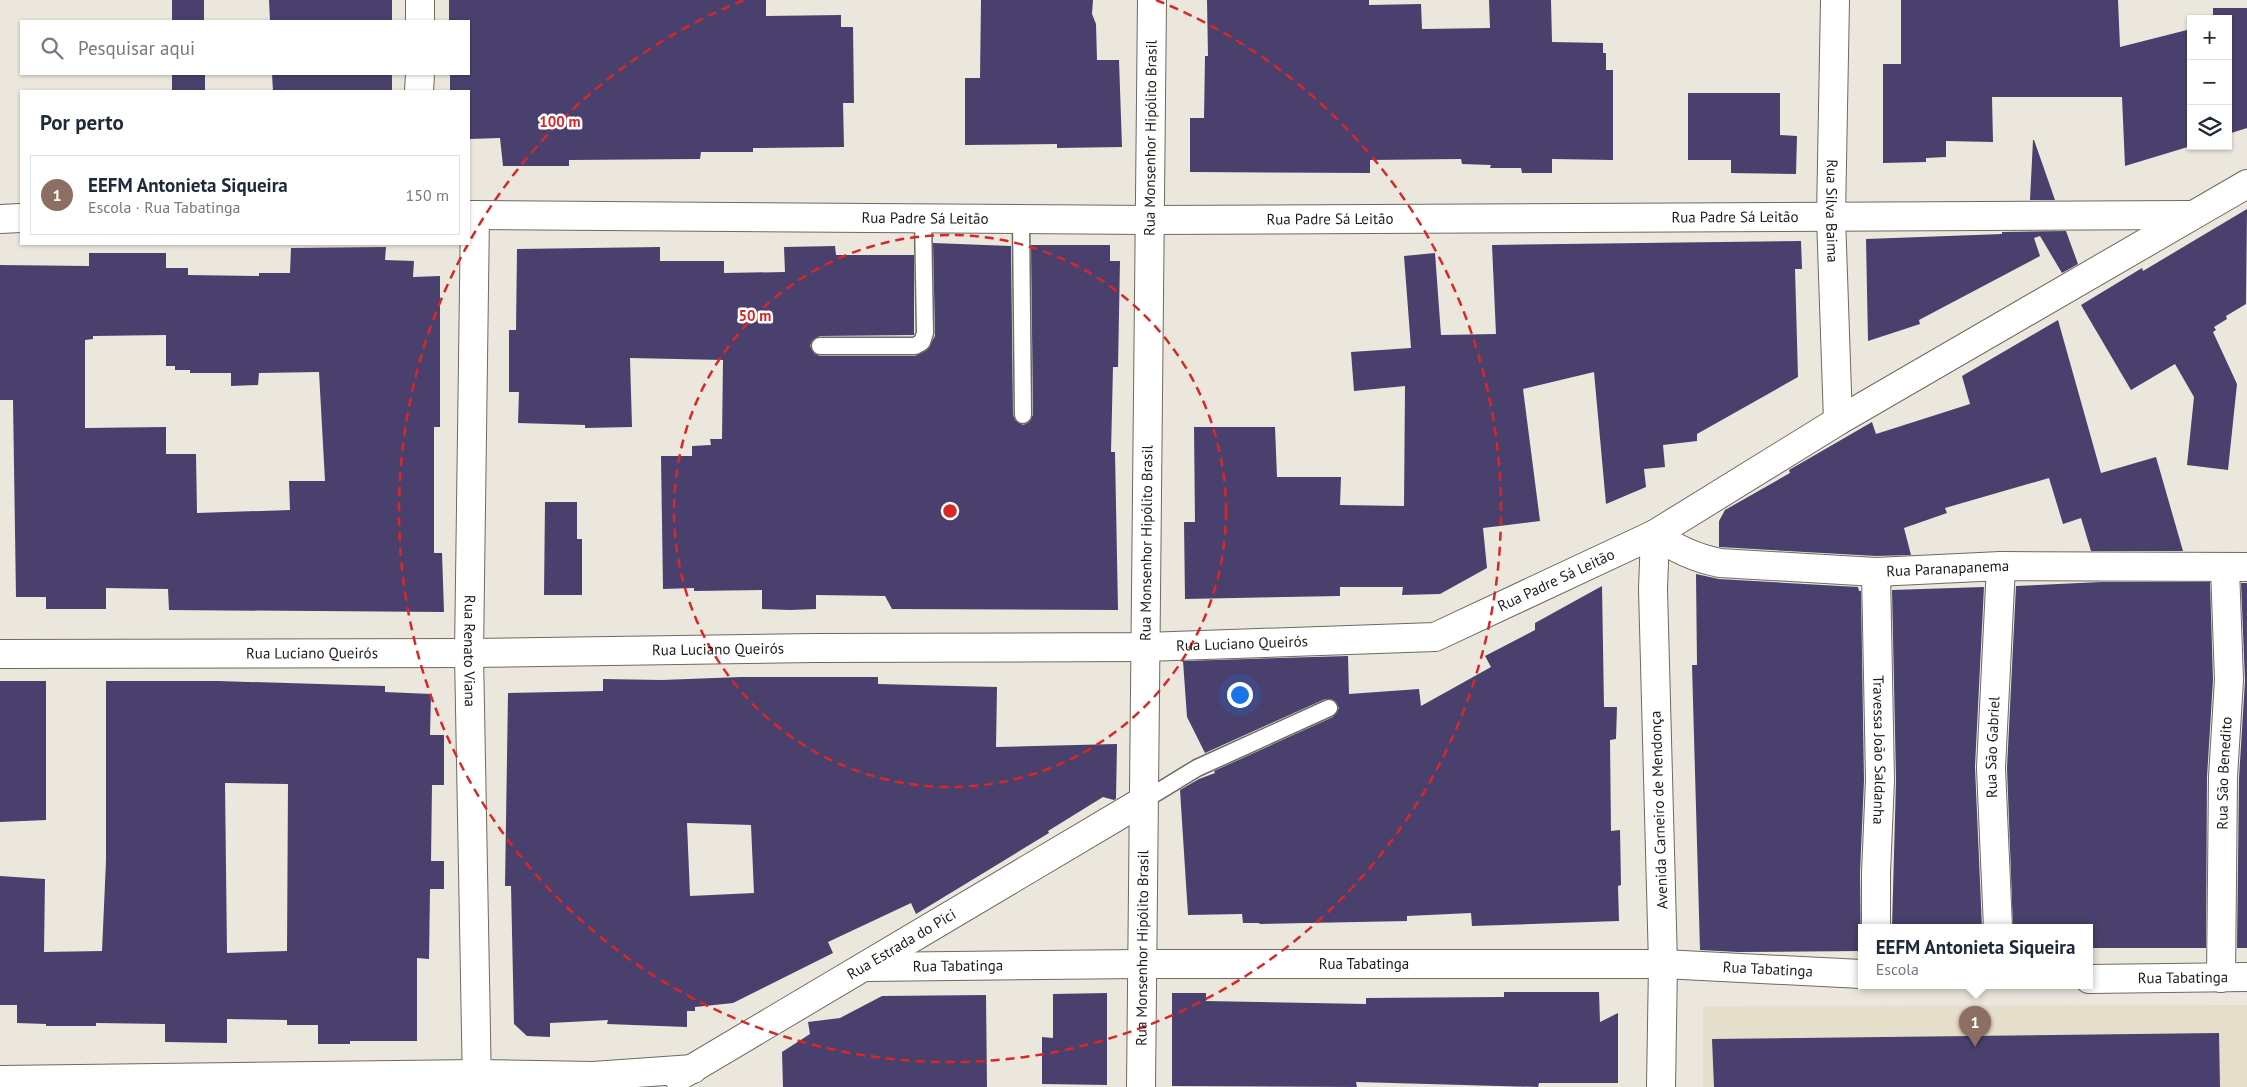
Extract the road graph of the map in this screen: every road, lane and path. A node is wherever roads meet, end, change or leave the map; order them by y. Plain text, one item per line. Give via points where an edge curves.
1 (420, 0) edge
2 (1152, 0) edge
3 (1835, 0) edge
4 (420, 20) edge
5 (420, 75) edge
6 (419, 90) edge
7 (2247, 184) edge
8 (472, 215) edge
9 (2191, 215) junction
10 (0, 218) edge
11 (20, 218) edge
12 (923, 218) junction
13 (1831, 218) junction
14 (1021, 219) junction
15 (1149, 220) junction
16 (820, 346) dead end
17 (1023, 416) dead end
18 (1838, 421) junction
19 (1655, 534) junction
20 (2001, 566) junction
21 (2236, 567) edge
22 (1876, 572) junction
23 (1435, 637) joint
24 (1144, 647) junction
25 (469, 653) junction
26 (0, 654) edge
27 (1329, 708) dead end
28 (1143, 801) junction
29 (1876, 924) edge
30 (1998, 924) edge
31 (1141, 964) junction
32 (1663, 964) junction
33 (866, 967) junction
34 (1858, 974) edge
35 (2234, 977) edge
36 (2093, 979) edge
37 (693, 1069) junction
38 (0, 1080) edge
39 (477, 1081) edge
40 (659, 1087) edge
41 (1141, 1087) edge
42 (1661, 1087) edge

1 - 4 street
2 - 15 street, Rua Monsenhor Hipólito Brasil
3 - 13 street, Rua Silva Baima
5 - 6 street
7 - 9 street, Rua Padre Sá Leitão
8 - 12 street, Rua Padre Sá Leitão
8 - 25 street, Rua Renato Viana
9 - 13 street, Rua Padre Sá Leitão
9 - 18 street, Rua Padre Sá Leitão
10 - 11 street
12 - 14 street, Rua Padre Sá Leitão
12 - 16 lane via 925,334 922,342 915,346
13 - 15 street, Rua Padre Sá Leitão
13 - 18 street, Rua Silva Baima
14 - 15 street, Rua Padre Sá Leitão
14 - 17 lane
15 - 24 street, Rua Monsenhor Hipólito Brasil
18 - 19 street, Rua Padre Sá Leitão
19 - 22 street, Rua Paranapanema via 1674,548 1701,560
19 - 23 street, Rua Padre Sá Leitão
19 - 32 street, Avenida Carneiro de Mendonça via 1652,589
20 - 21 street, Rua Paranapanema
20 - 22 street, Rua Paranapanema
20 - 30 street, Rua São Gabriel via 1991,768
21 - 35 street, Rua São Benedito via 2223,777
22 - 29 street, Travessa João Saldanha via 1880,780
23 - 24 street, Rua Luciano Queirós
24 - 25 street, Rua Luciano Queirós
24 - 28 street, Rua Monsenhor Hipólito Brasil
25 - 26 street, Rua Luciano Queirós
25 - 39 street, Rua Renato Viana
27 - 28 lane via 1197,768
28 - 31 street, Rua Monsenhor Hipólito Brasil
28 - 33 street, Rua Estrada do Pici
31 - 32 street, Rua Tabatinga
31 - 33 street, Rua Tabatinga
31 - 41 street, Rua Monsenhor Hipólito Brasil
32 - 34 street, Rua Tabatinga
32 - 42 street, Avenida Carneiro de Mendonça
33 - 37 street, Rua Estrada do Pici
35 - 36 street, Rua Tabatinga
37 - 39 street
37 - 40 street, Rua Estrada do Pici
38 - 39 street

